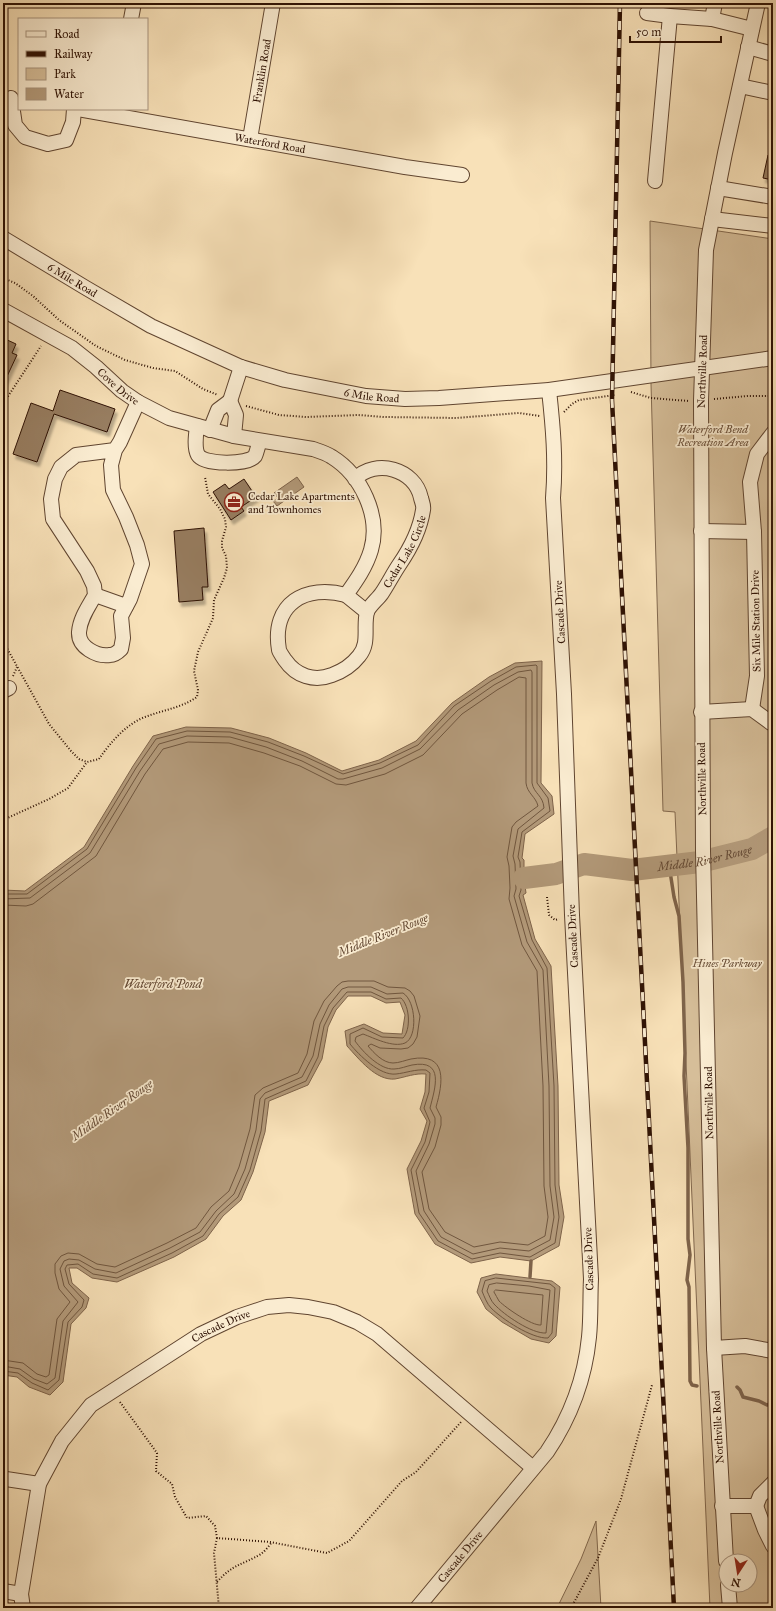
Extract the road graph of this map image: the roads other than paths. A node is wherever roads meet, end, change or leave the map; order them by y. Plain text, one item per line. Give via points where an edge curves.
1 (134, 3) edge
2 (273, 3) edge
3 (715, 3) edge
4 (758, 3) edge
5 (647, 13) dead end
6 (670, 16) junction
7 (131, 18) edge
8 (712, 18) junction
9 (752, 29) junction
10 (748, 47) junction
11 (773, 54) edge
12 (740, 86) junction
13 (773, 93) edge
14 (11, 98) edge
15 (74, 110) edge
16 (94, 110) edge
17 (250, 139) junction
18 (462, 175) dead end
19 (655, 181) dead end
20 (718, 188) junction
21 (773, 196) edge
22 (712, 219) junction
23 (773, 226) edge
24 (3, 238) edge
25 (3, 310) edge
26 (773, 358) edge
27 (241, 367) junction
28 (702, 368) junction
29 (548, 390) junction
30 (230, 401) junction
31 (138, 402) junction
32 (203, 428) junction
33 (773, 433) edge
34 (234, 436) junction
35 (260, 441) junction
36 (115, 450) junction
37 (355, 479) junction
38 (701, 530) junction
39 (754, 532) junction
40 (95, 595) junction
41 (346, 595) junction
42 (126, 606) junction
43 (367, 612) junction
44 (752, 709) junction
45 (701, 712) junction
46 (773, 723) edge
47 (714, 1348) junction
48 (773, 1351) edge
49 (533, 1468) junction
50 (3, 1480) edge
51 (773, 1483) edge
52 (39, 1484) junction
53 (722, 1506) junction
54 (756, 1506) junction
55 (773, 1546) edge
56 (725, 1553) edge
57 (3, 1591) edge
58 (729, 1593) edge
59 (22, 1601) edge
60 (417, 1608) edge
61 (730, 1608) edge

1 - 7 street
2 - 17 street, Franklin Road
3 - 8 street
4 - 9 street, Northville Road
5 - 6 street
6 - 8 street
6 - 19 street
8 - 9 street
9 - 10 street, Northville Road
10 - 11 street
10 - 12 street, Northville Road
12 - 13 street
12 - 20 street, Northville Road
14 - 15 street via 15,125 24,137 48,144 66,140 73,122
16 - 17 street, Waterford Road
17 - 18 street, Waterford Road
20 - 21 street
20 - 22 street, Northville Road
22 - 23 street
22 - 28 street, Northville Road via 706,250
24 - 27 street, 6 Mile Road via 151,326
25 - 31 street, Cove Drive via 72,348
26 - 28 street, 6 Mile Road
27 - 29 street, 6 Mile Road via 326,389 405,399
27 - 30 street
28 - 29 street, 6 Mile Road
28 - 38 street, Northville Road
29 - 49 street, Cascade Drive via 554,444 554,498 572,915 591,1279 589,1337 583,1372 559,1434
30 - 32 street via 218,410
30 - 34 street via 236,415
31 - 32 street, Cove Drive via 169,418
31 - 36 street
32 - 34 street
32 - 35 street via 196,446 198,455 212,462 248,460 254,456
33 - 39 street, Six Mile Station Drive via 757,454 750,482
34 - 35 street
35 - 37 street via 325,453
36 - 40 street via 76,455 61,467 54,479 51,499 53,519 87,571
36 - 42 street via 110,465 113,490 137,545 142,564
37 - 41 street via 368,502 374,527 372,548 364,570
37 - 43 street, Cedar Lake Circle via 370,468 381,467 406,474 419,490 423,509 415,538
38 - 39 street
38 - 45 street, Northville Road
39 - 44 street, Six Mile Station Drive via 757,676
40 - 42 street
40 - 42 street via 84,615 79,633 80,641 90,651 112,655 121,649 121,616
41 - 43 street
41 - 43 street via 314,592 297,598 284,612 278,629 279,651 289,666 300,674 312,678 324,678 345,670 360,656 366,641
44 - 45 street
44 - 46 street
45 - 47 street, Northville Road
47 - 48 street via 745,1346
47 - 53 street, Northville Road
49 - 52 street, Cascade Drive via 377,1334 333,1312 289,1305 267,1307 237,1316 201,1334 91,1405 62,1441
49 - 60 street, Cascade Drive
50 - 52 street
51 - 54 street via 760,1496
52 - 59 street, Cascade Drive
53 - 54 street
53 - 56 street, Northville Road
54 - 55 street
57 - 59 street
58 - 61 street

